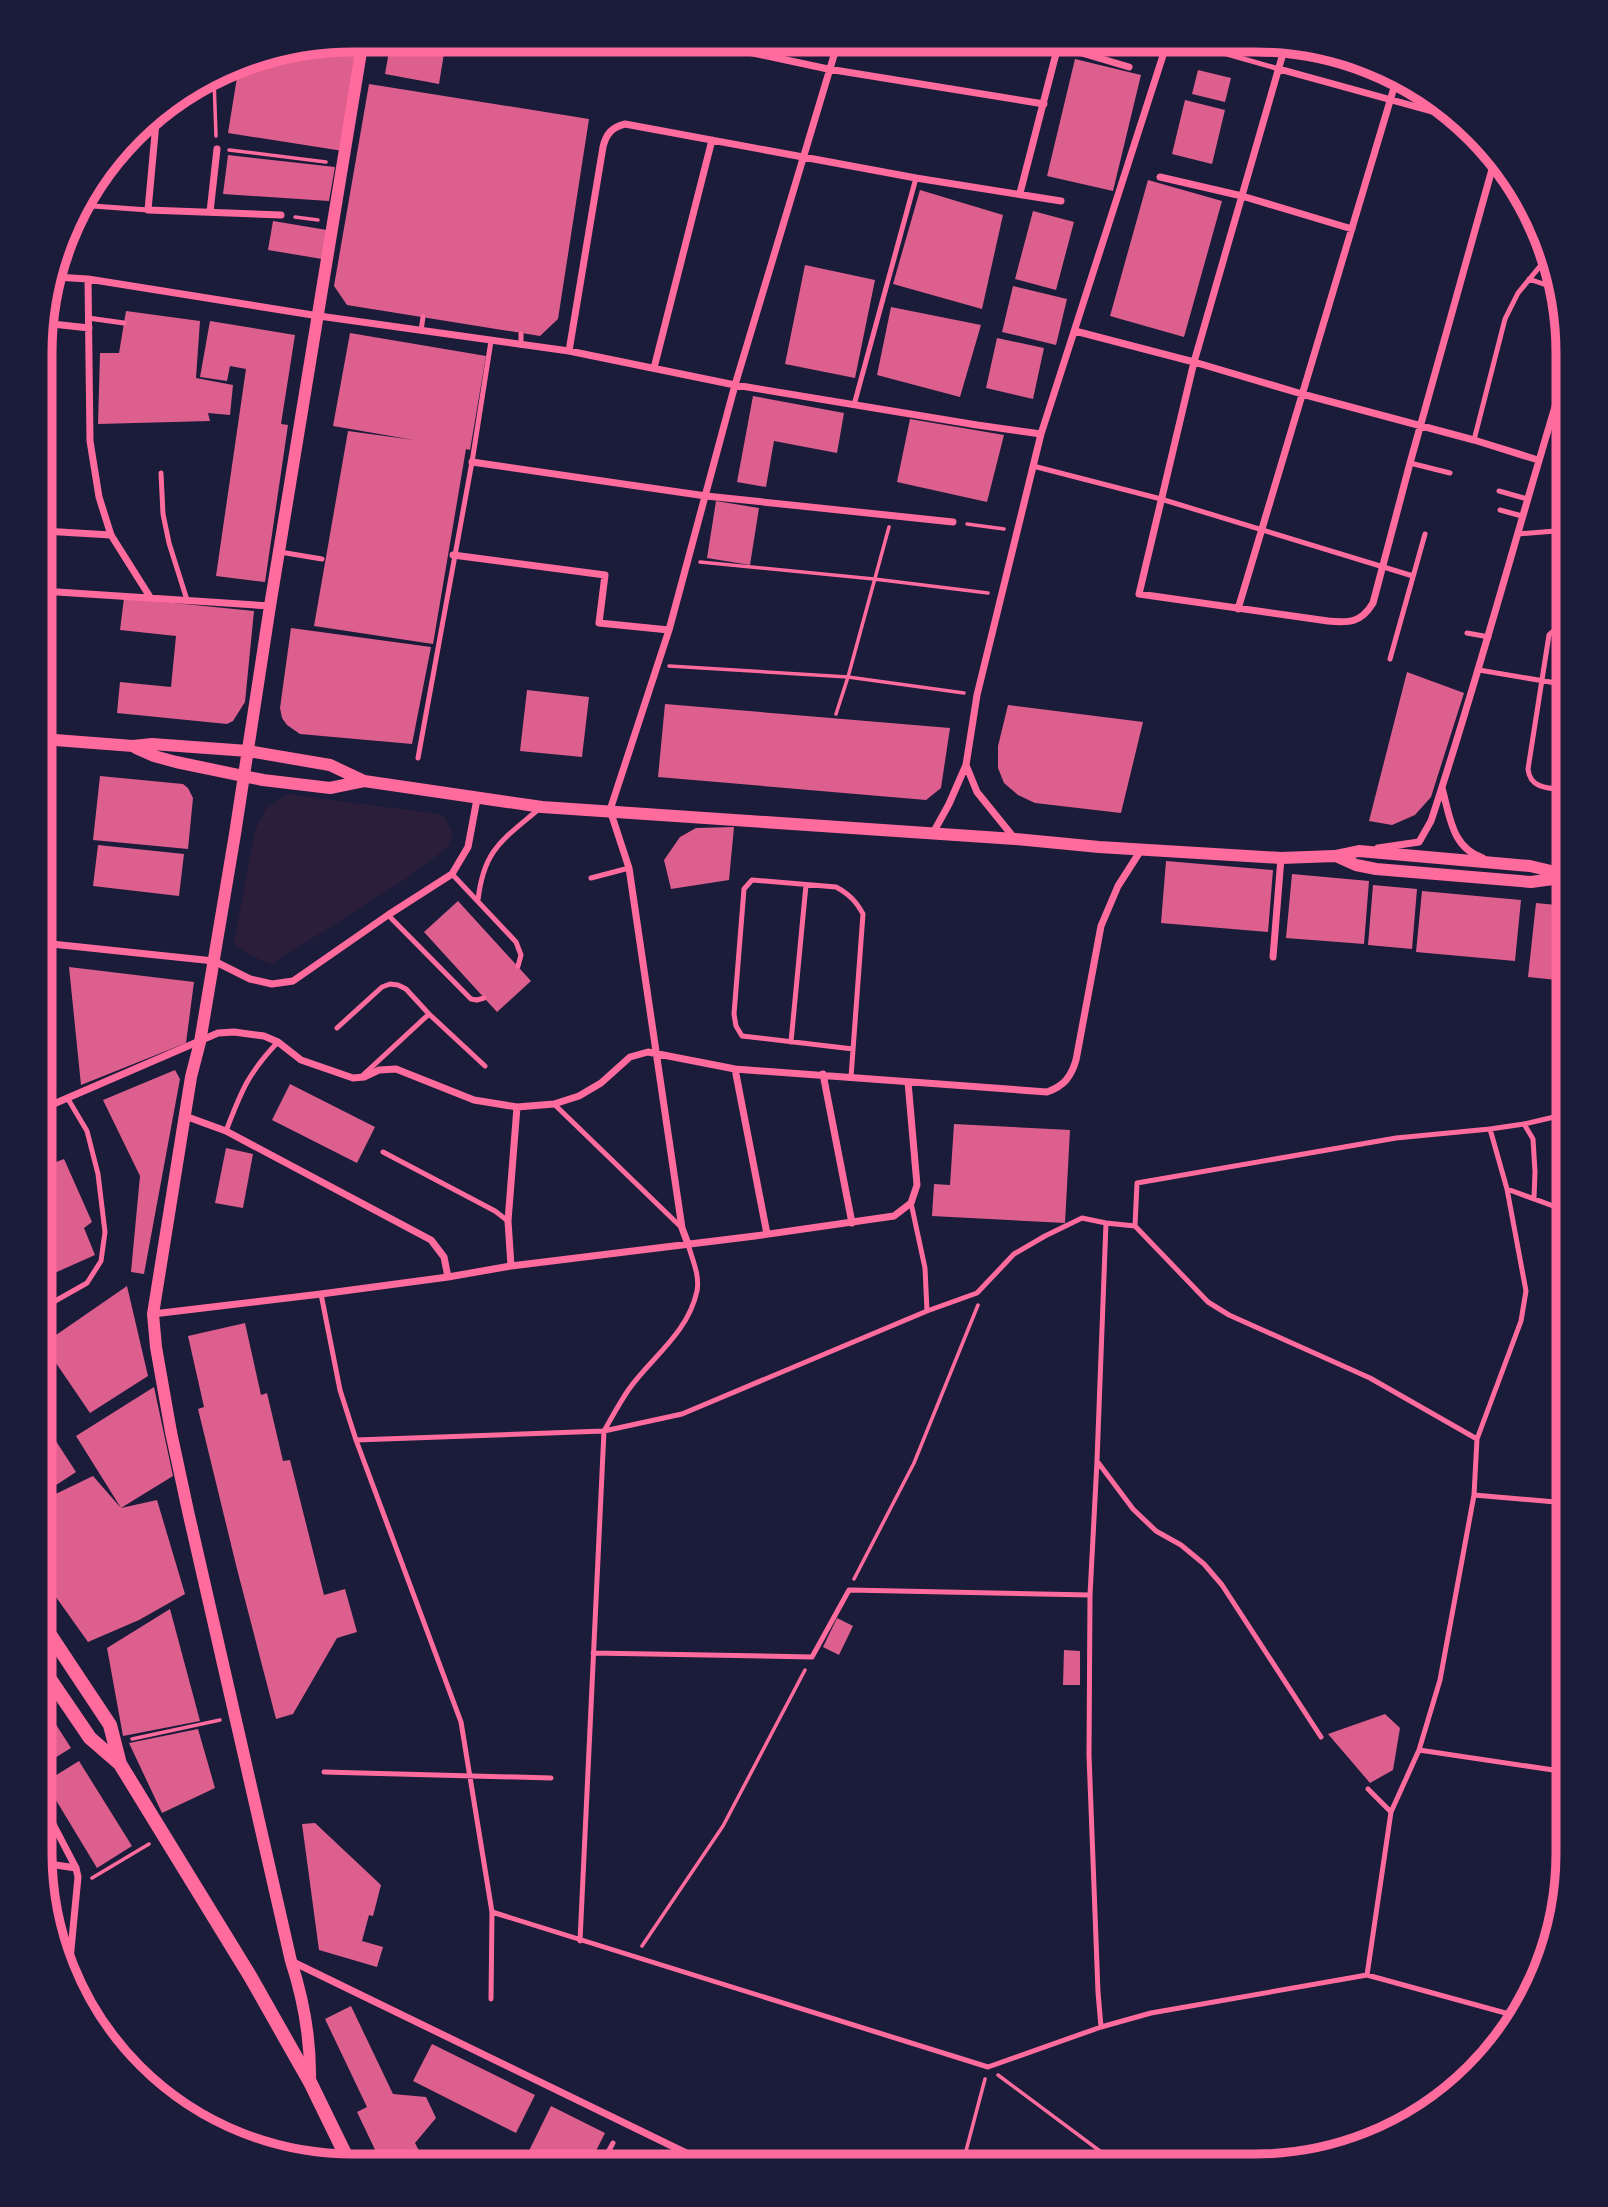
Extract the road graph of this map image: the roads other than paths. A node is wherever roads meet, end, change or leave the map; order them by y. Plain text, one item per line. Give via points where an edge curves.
1 (361, 52) edge
2 (748, 52) edge
3 (834, 52) edge
4 (1057, 52) edge
5 (1084, 52) edge
6 (1164, 52) edge
7 (1220, 52) edge
8 (1283, 54) edge
9 (1129, 66) dead end
10 (828, 69) junction
11 (1279, 69) junction
12 (1394, 87) edge
13 (1391, 100) junction
14 (1044, 104) junction
15 (1433, 112) edge
16 (156, 126) edge
17 (712, 140) junction
18 (217, 149) road end
19 (804, 157) junction
20 (1492, 169) edge
21 (1160, 177) dead end
22 (916, 178) junction
23 (1020, 194) junction
24 (1242, 196) junction
25 (1062, 201) dead end
26 (91, 206) edge
27 (148, 210) junction
28 (209, 212) junction
29 (281, 215) road end
30 (1352, 229) junction
31 (1542, 263) edge
32 (62, 277) edge
33 (88, 279) junction
34 (1528, 279) junction
35 (1548, 286) edge
36 (318, 316) junction
37 (423, 317) dead end
38 (88, 318) junction
39 (124, 323) dead end
40 (54, 324) edge
41 (89, 328) junction
42 (421, 331) junction
43 (1075, 331) junction
44 (521, 334) dead end
45 (491, 341) junction
46 (521, 345) junction
47 (569, 351) junction
48 (1194, 362) junction
49 (654, 368) junction
50 (735, 385) junction
51 (1302, 394) junction
52 (1556, 403) edge
53 (854, 405) junction
54 (1420, 426) junction
55 (1041, 434) junction
56 (1474, 440) junction
57 (1538, 460) junction
58 (472, 462) junction
59 (1410, 463) junction
60 (1033, 466) junction
61 (161, 473) dead end
62 (1450, 473) dead end
63 (1499, 491) dead end
64 (706, 496) junction
65 (1161, 499) junction
66 (1527, 499) junction
67 (1500, 510) dead end
68 (1522, 516) junction
69 (953, 522) road end
70 (1262, 529) junction
71 (1556, 531) edge
72 (52, 532) edge
73 (1425, 534) dead end
74 (1517, 534) junction
75 (111, 535) junction
76 (280, 552) junction
77 (453, 555) junction
78 (322, 559) dead end
79 (1382, 568) junction
80 (1413, 576) junction
81 (52, 592) edge
82 (150, 597) junction
83 (187, 600) junction
84 (270, 606) junction
85 (1238, 609) junction
86 (1556, 629) edge
87 (669, 630) junction
88 (1467, 633) dead end
89 (1489, 637) junction
90 (1390, 659) dead end
91 (1479, 670) junction
92 (1542, 681) junction
93 (1556, 683) edge
94 (52, 740) edge
95 (133, 746) junction
96 (248, 751) junction
97 (418, 758) dead end
98 (966, 765) junction
99 (244, 776) junction
100 (364, 781) junction
101 (1442, 788) junction
102 (1556, 788) edge
103 (477, 799) junction
104 (542, 807) junction
105 (610, 810) junction
106 (933, 833) junction
107 (1015, 839) junction
108 (1141, 850) junction
109 (1359, 851) junction
110 (1335, 856) junction
111 (1281, 858) junction
112 (1503, 863) junction
113 (629, 868) junction
114 (1556, 872) edge
115 (452, 874) junction
116 (591, 878) dead end
117 (1556, 879) edge
118 (806, 884) junction
119 (478, 900) junction
120 (388, 915) junction
121 (52, 944) edge
122 (1273, 957) dead end
123 (214, 961) junction
124 (518, 966) dead end
125 (484, 999) dead end
126 (429, 1014) junction
127 (337, 1028) dead end
128 (200, 1042) junction
129 (278, 1042) junction
130 (791, 1042) junction
131 (853, 1049) junction
132 (657, 1053) junction
133 (485, 1066) dead end
134 (735, 1069) junction
135 (823, 1074) junction
136 (852, 1077) junction
137 (359, 1078) junction
138 (908, 1082) junction
139 (68, 1099) junction
140 (554, 1104) junction
141 (52, 1105) edge
142 (517, 1107) junction
143 (185, 1116) junction
144 (1556, 1117) edge
145 (1524, 1124) junction
146 (1490, 1129) junction
147 (226, 1131) junction
148 (383, 1152) dead end
149 (1507, 1189) junction
150 (1534, 1198) junction
151 (911, 1203) junction
152 (1556, 1207) edge
153 (509, 1222) junction
154 (852, 1223) junction
155 (1106, 1223) junction
156 (1135, 1226) junction
157 (682, 1228) junction
158 (767, 1234) junction
159 (688, 1244) junction
160 (511, 1266) junction
161 (448, 1277) junction
162 (321, 1294) junction
163 (52, 1303) edge
164 (928, 1311) junction
165 (153, 1314) junction
166 (604, 1431) junction
167 (1477, 1439) junction
168 (356, 1440) junction
169 (1097, 1461) junction
170 (1474, 1495) junction
171 (1556, 1502) edge
172 (1090, 1595) junction
173 (52, 1638) edge
174 (593, 1653) junction
175 (52, 1682) edge
176 (1321, 1737) dead end
177 (1419, 1750) junction
178 (120, 1764) junction
179 (1556, 1770) edge
180 (324, 1772) dead end
181 (469, 1776) junction
182 (551, 1778) dead end
183 (1368, 1789) dead end
184 (1391, 1812) junction
185 (52, 1823) edge
186 (53, 1865) edge
187 (76, 1868) junction
188 (492, 1912) junction
189 (580, 1941) junction
190 (68, 1951) edge
191 (291, 1961) junction
192 (1367, 1975) junction
193 (491, 1999) dead end
194 (1509, 2014) edge
195 (1101, 2027) junction
196 (310, 2082) junction
197 (613, 2143) dead end
198 (345, 2155) edge
199 (606, 2155) edge
200 (685, 2155) edge

1 - 36 street
2 - 10 street
3 - 10 street
4 - 14 street
5 - 9 street
6 - 43 street
7 - 11 lane
8 - 11 street
10 - 14 street
10 - 19 street
11 - 13 street
11 - 24 street
12 - 13 street
13 - 15 street
13 - 30 street
14 - 23 street
16 - 27 street
17 - 19 street
17 - 47 street via 625,124 612,129 603,147
17 - 49 street
18 - 28 street
19 - 22 street
19 - 50 street
20 - 54 street
21 - 24 street
22 - 23 street
22 - 53 lane
23 - 25 street
24 - 30 street
24 - 48 street
26 - 27 lane
27 - 28 street
28 - 29 street
30 - 51 street
31 - 34 lane
32 - 33 street
33 - 36 street
33 - 38 street
34 - 35 lane
34 - 56 lane via 1505,319
36 - 42 street
36 - 76 street
37 - 42 lane
38 - 39 lane
38 - 41 street
40 - 41 street
41 - 75 street via 90,441
42 - 45 street
43 - 48 street
43 - 55 street
44 - 46 lane
45 - 46 street
45 - 58 lane
46 - 47 street
47 - 49 street
48 - 51 street
48 - 65 street
49 - 50 street
50 - 53 street
50 - 64 street
51 - 54 street
51 - 70 street
52 - 57 street
53 - 55 street
54 - 56 street
54 - 59 street
55 - 60 street
56 - 57 street
57 - 66 street
58 - 64 street
58 - 77 lane
59 - 62 lane
59 - 79 street
60 - 65 lane
60 - 98 street via 977,695
61 - 83 lane via 163,514
63 - 66 lane
64 - 69 street
64 - 87 street
65 - 70 lane
65 - 85 street via 1139,594
66 - 68 street
67 - 68 lane
68 - 74 street
70 - 79 lane
70 - 85 street
71 - 74 lane
72 - 75 street
73 - 80 lane
74 - 89 street
75 - 82 street
76 - 78 lane
76 - 84 street
77 - 87 street via 605,575 599,623
77 - 97 lane
79 - 80 lane
79 - 85 street via 1373,603 1366,615 1356,620 1328,621
80 - 90 lane
81 - 82 street
82 - 83 street
83 - 84 street
84 - 96 street
86 - 92 lane via 1549,635
87 - 105 street
88 - 89 lane
89 - 91 street
91 - 92 lane
91 - 101 street
92 - 93 lane
92 - 102 lane via 1529,775 1541,786
94 - 95 street
95 - 96 street
95 - 99 street via 165,759
96 - 99 street
96 - 100 street via 330,765
98 - 106 street
98 - 107 street via 977,792
99 - 100 street via 330,788
99 - 123 street
100 - 103 street
101 - 109 street via 1419,842
101 - 112 street via 1458,842 1471,854
103 - 104 street
103 - 115 street via 468,847
104 - 105 street
104 - 119 lane via 496,846 480,878
105 - 106 street
105 - 113 street
106 - 107 street
107 - 108 street
108 - 111 street
108 - 138 street via 1118,886 1101,926 1076,1060 1066,1081 1047,1092
109 - 110 street
109 - 112 street
110 - 111 street
110 - 117 street via 1376,869 1531,882
111 - 122 street
112 - 114 street
113 - 116 lane
113 - 132 street
115 - 119 lane
115 - 120 street
118 - 130 lane
118 - 130 lane via 752,880 744,889 736,1026 742,1036
118 - 131 lane via 848,893 863,914
119 - 124 lane via 520,948
120 - 123 street via 293,981 272,984 250,979
120 - 125 lane via 471,999
121 - 123 street
123 - 128 street
126 - 127 lane via 406,989 390,984
126 - 133 lane
126 - 137 lane
128 - 129 street via 218,1033 234,1032
128 - 139 street
128 - 143 street
129 - 137 street via 301,1060
129 - 147 lane via 244,1084
130 - 131 lane
131 - 136 lane
132 - 134 street
132 - 140 street via 636,1055 601,1083
132 - 157 street
134 - 135 street
134 - 158 street
135 - 136 street
135 - 154 street
136 - 138 street
137 - 142 street via 396,1069 474,1100
138 - 151 street via 917,1185
139 - 141 street
139 - 163 lane via 88,1131 105,1232 101,1261 87,1283
140 - 142 street
140 - 157 lane
142 - 153 street
143 - 147 street
143 - 165 street
144 - 145 lane
145 - 146 lane
145 - 150 lane via 1533,1139
146 - 149 lane
146 - 156 lane via 1396,1138 1137,1183
147 - 161 street via 431,1240 444,1257
148 - 153 lane
149 - 150 lane
149 - 167 lane via 1526,1292 1521,1321
150 - 152 lane
151 - 154 street via 894,1216
151 - 164 lane via 925,1268
153 - 160 street
154 - 158 street
155 - 156 lane
155 - 164 lane via 1082,1219 1045,1236 1014,1254 977,1293
155 - 169 lane
156 - 167 lane via 1218,1309 1370,1378
157 - 159 street
158 - 159 street
159 - 160 street
159 - 166 lane via 697,1290 687,1316 668,1346 630,1387
160 - 161 street
161 - 162 street
162 - 165 street
162 - 168 lane via 340,1390
164 - 166 lane via 682,1414
165 - 191 street via 171,1432
166 - 168 lane
166 - 174 lane
167 - 170 lane
168 - 181 lane via 461,1722
169 - 172 lane
169 - 176 lane via 1133,1509 1204,1564 1222,1585
170 - 171 lane
170 - 177 lane via 1440,1679
172 - 174 lane via 849,1590 812,1657
172 - 195 lane via 1089,1755
173 - 178 main road via 110,1725
174 - 189 lane
175 - 178 main road via 90,1738
177 - 179 lane
177 - 184 lane
178 - 196 main road
180 - 181 lane
181 - 182 lane
181 - 188 lane
183 - 184 lane
184 - 192 lane
185 - 187 street
186 - 187 street
187 - 190 street via 78,1886
188 - 189 lane
188 - 193 lane
189 - 195 lane via 988,2067
191 - 196 street via 307,2024
191 - 200 street
192 - 194 lane
192 - 195 lane via 1151,2013
196 - 198 main road
197 - 199 lane

